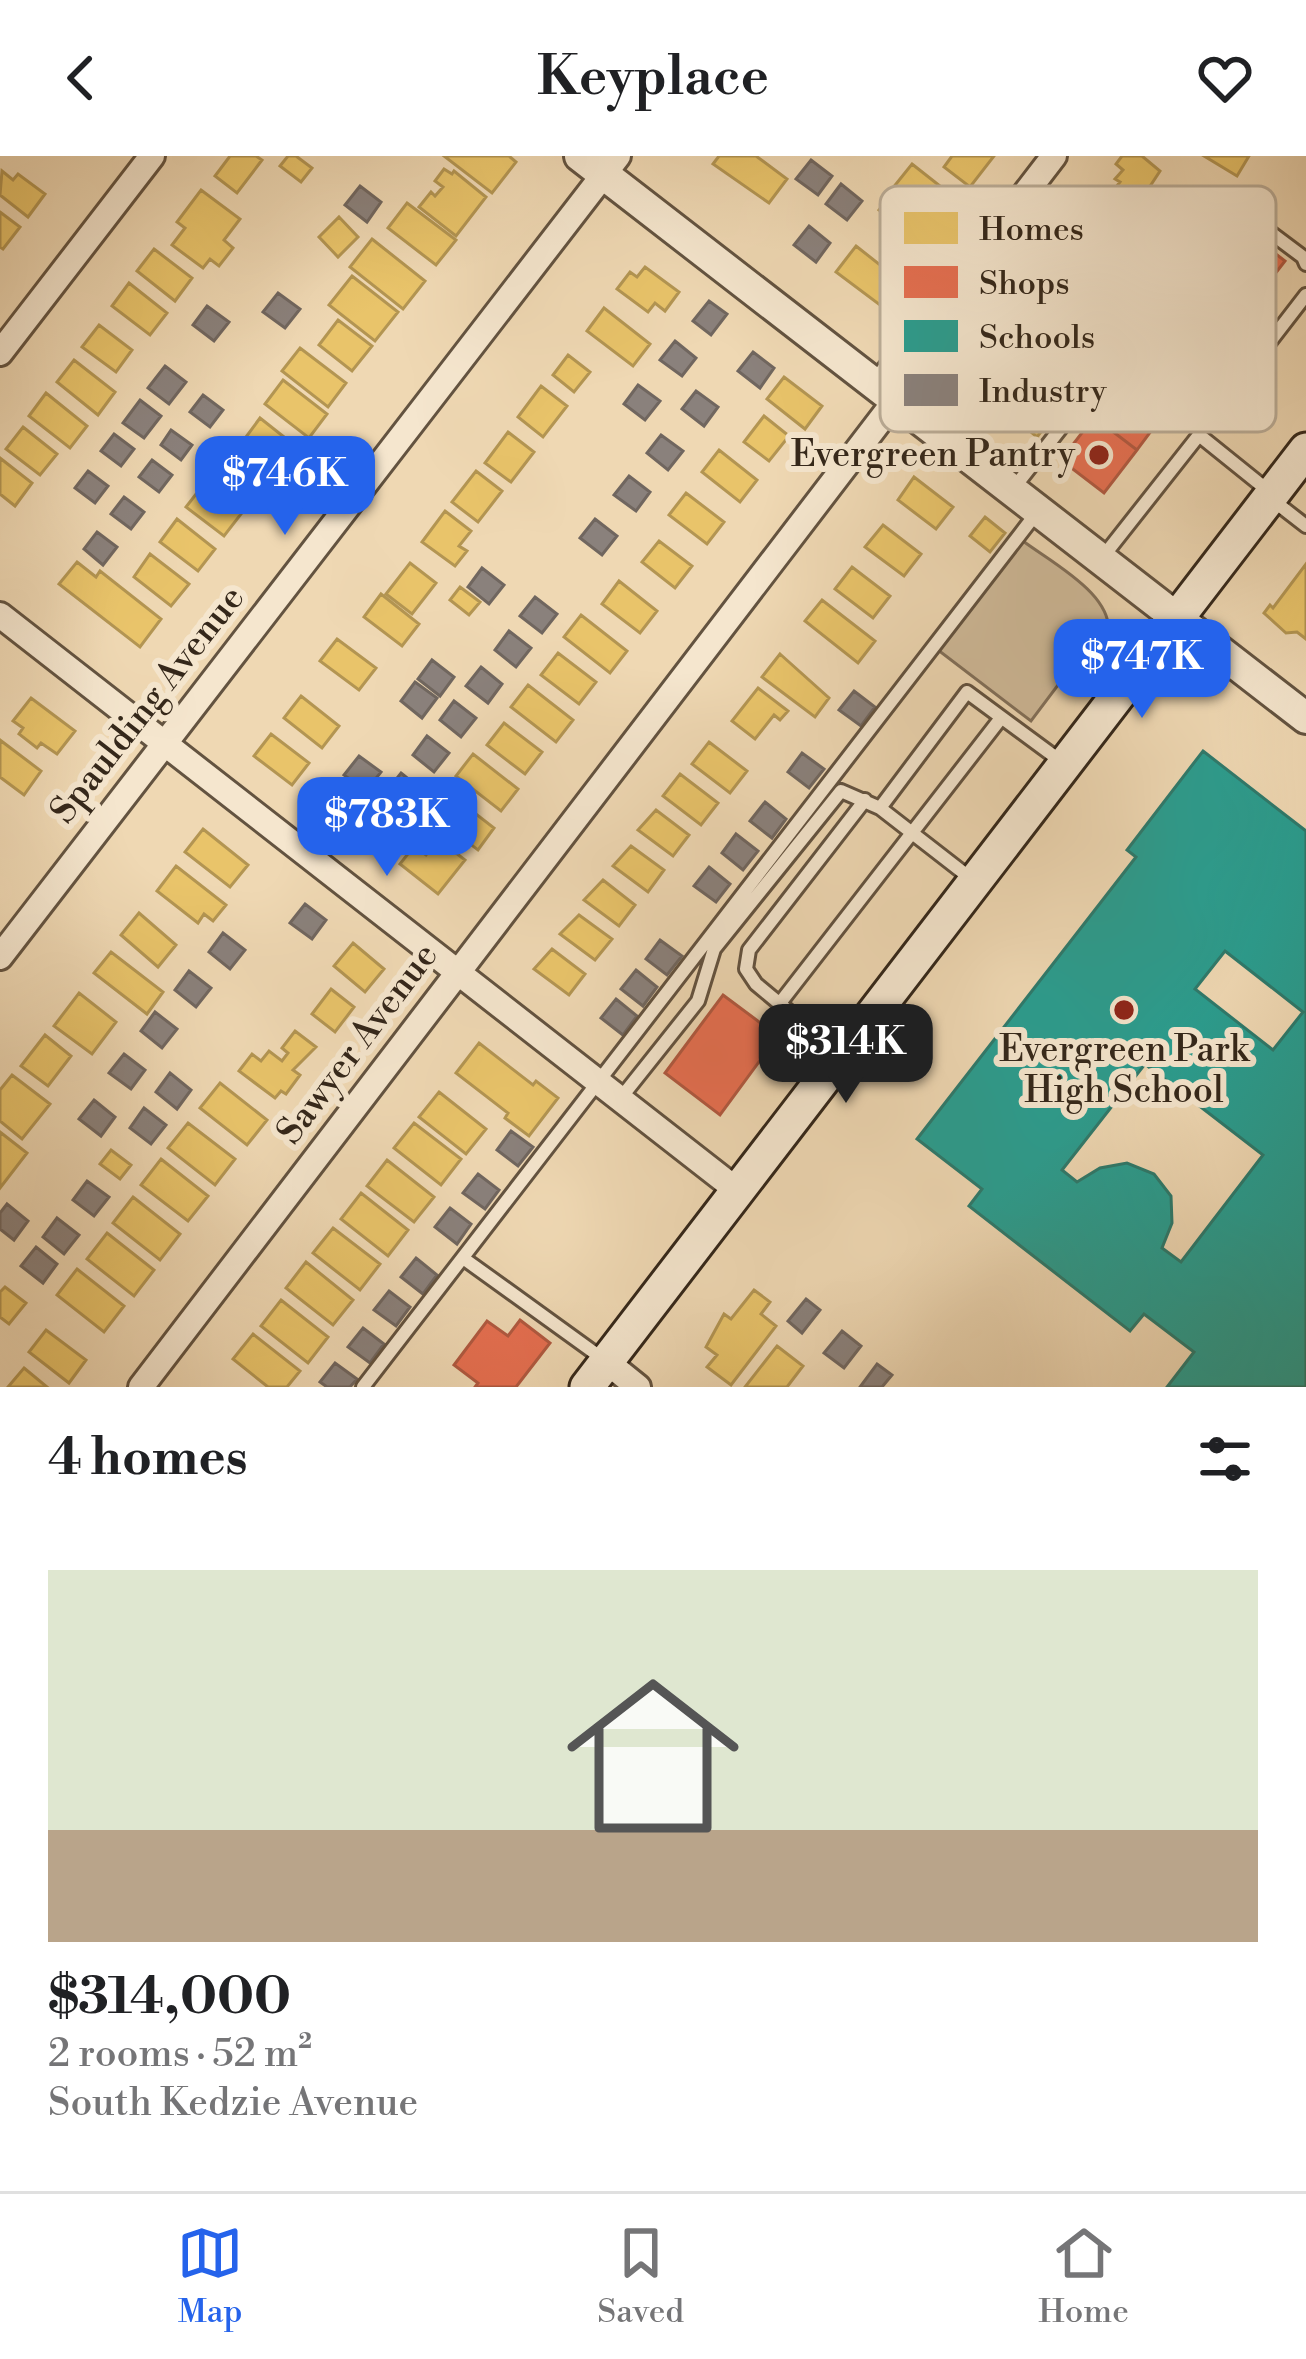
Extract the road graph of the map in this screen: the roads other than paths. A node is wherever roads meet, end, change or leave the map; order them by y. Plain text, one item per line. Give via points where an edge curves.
1 (152, 156) edge
2 (1054, 156) edge
3 (600, 162) edge
4 (1033, 186) edge
5 (1276, 236) edge
6 (1306, 264) edge
7 (1306, 295) edge
8 (1276, 334) edge
9 (0, 353) edge
10 (880, 389) edge
11 (880, 402) edge
12 (936, 432) edge
13 (1058, 432) edge
14 (1306, 450) edge
15 (1012, 490) junction
16 (1271, 496) junction
17 (1039, 510) junction
18 (1306, 526) edge
19 (1102, 558) junction
20 (0, 615) edge
21 (1178, 616) junction
22 (1001, 718) junction
23 (1306, 718) edge
24 (164, 743) junction
25 (1065, 764) junction
26 (866, 800) junction
27 (880, 808) junction
28 (912, 833) junction
29 (975, 881) junction
30 (0, 956) edge
31 (458, 973) junction
32 (780, 1004) junction
33 (842, 1055) junction
34 (598, 1082) junction
35 (620, 1100) junction
36 (737, 1191) junction
37 (463, 1258) junction
38 (597, 1374) edge
39 (141, 1387) edge
40 (363, 1387) edge
41 (638, 1387) edge

1 - 9 street
2 - 4 street, Sawyer Avenue
3 - 10 street
3 - 24 street, Spaulding Avenue
5 - 6 lane
7 - 8 lane
11 - 31 street, Sawyer Avenue
12 - 15 street
13 - 15 lane
14 - 16 main road
15 - 17 street
16 - 18 lane
16 - 19 lane via 1199,435
16 - 21 main road
17 - 19 street
17 - 34 lane
19 - 21 street
20 - 24 street
21 - 23 street
21 - 25 main road
22 - 25 lane
22 - 27 lane via 967,692
22 - 28 lane
24 - 30 street, Spaulding Avenue
24 - 31 street
25 - 29 main road
26 - 27 lane
26 - 32 lane via 749,950 746,969
26 - 35 lane via 841,791 714,949 698,1001
27 - 28 lane
28 - 29 lane
28 - 32 lane
29 - 33 main road
31 - 34 street
31 - 39 street, Sawyer Avenue
32 - 33 lane
33 - 36 main road
34 - 35 street
34 - 37 lane
35 - 36 street
36 - 38 main road
37 - 38 lane
37 - 40 lane
38 - 41 street

